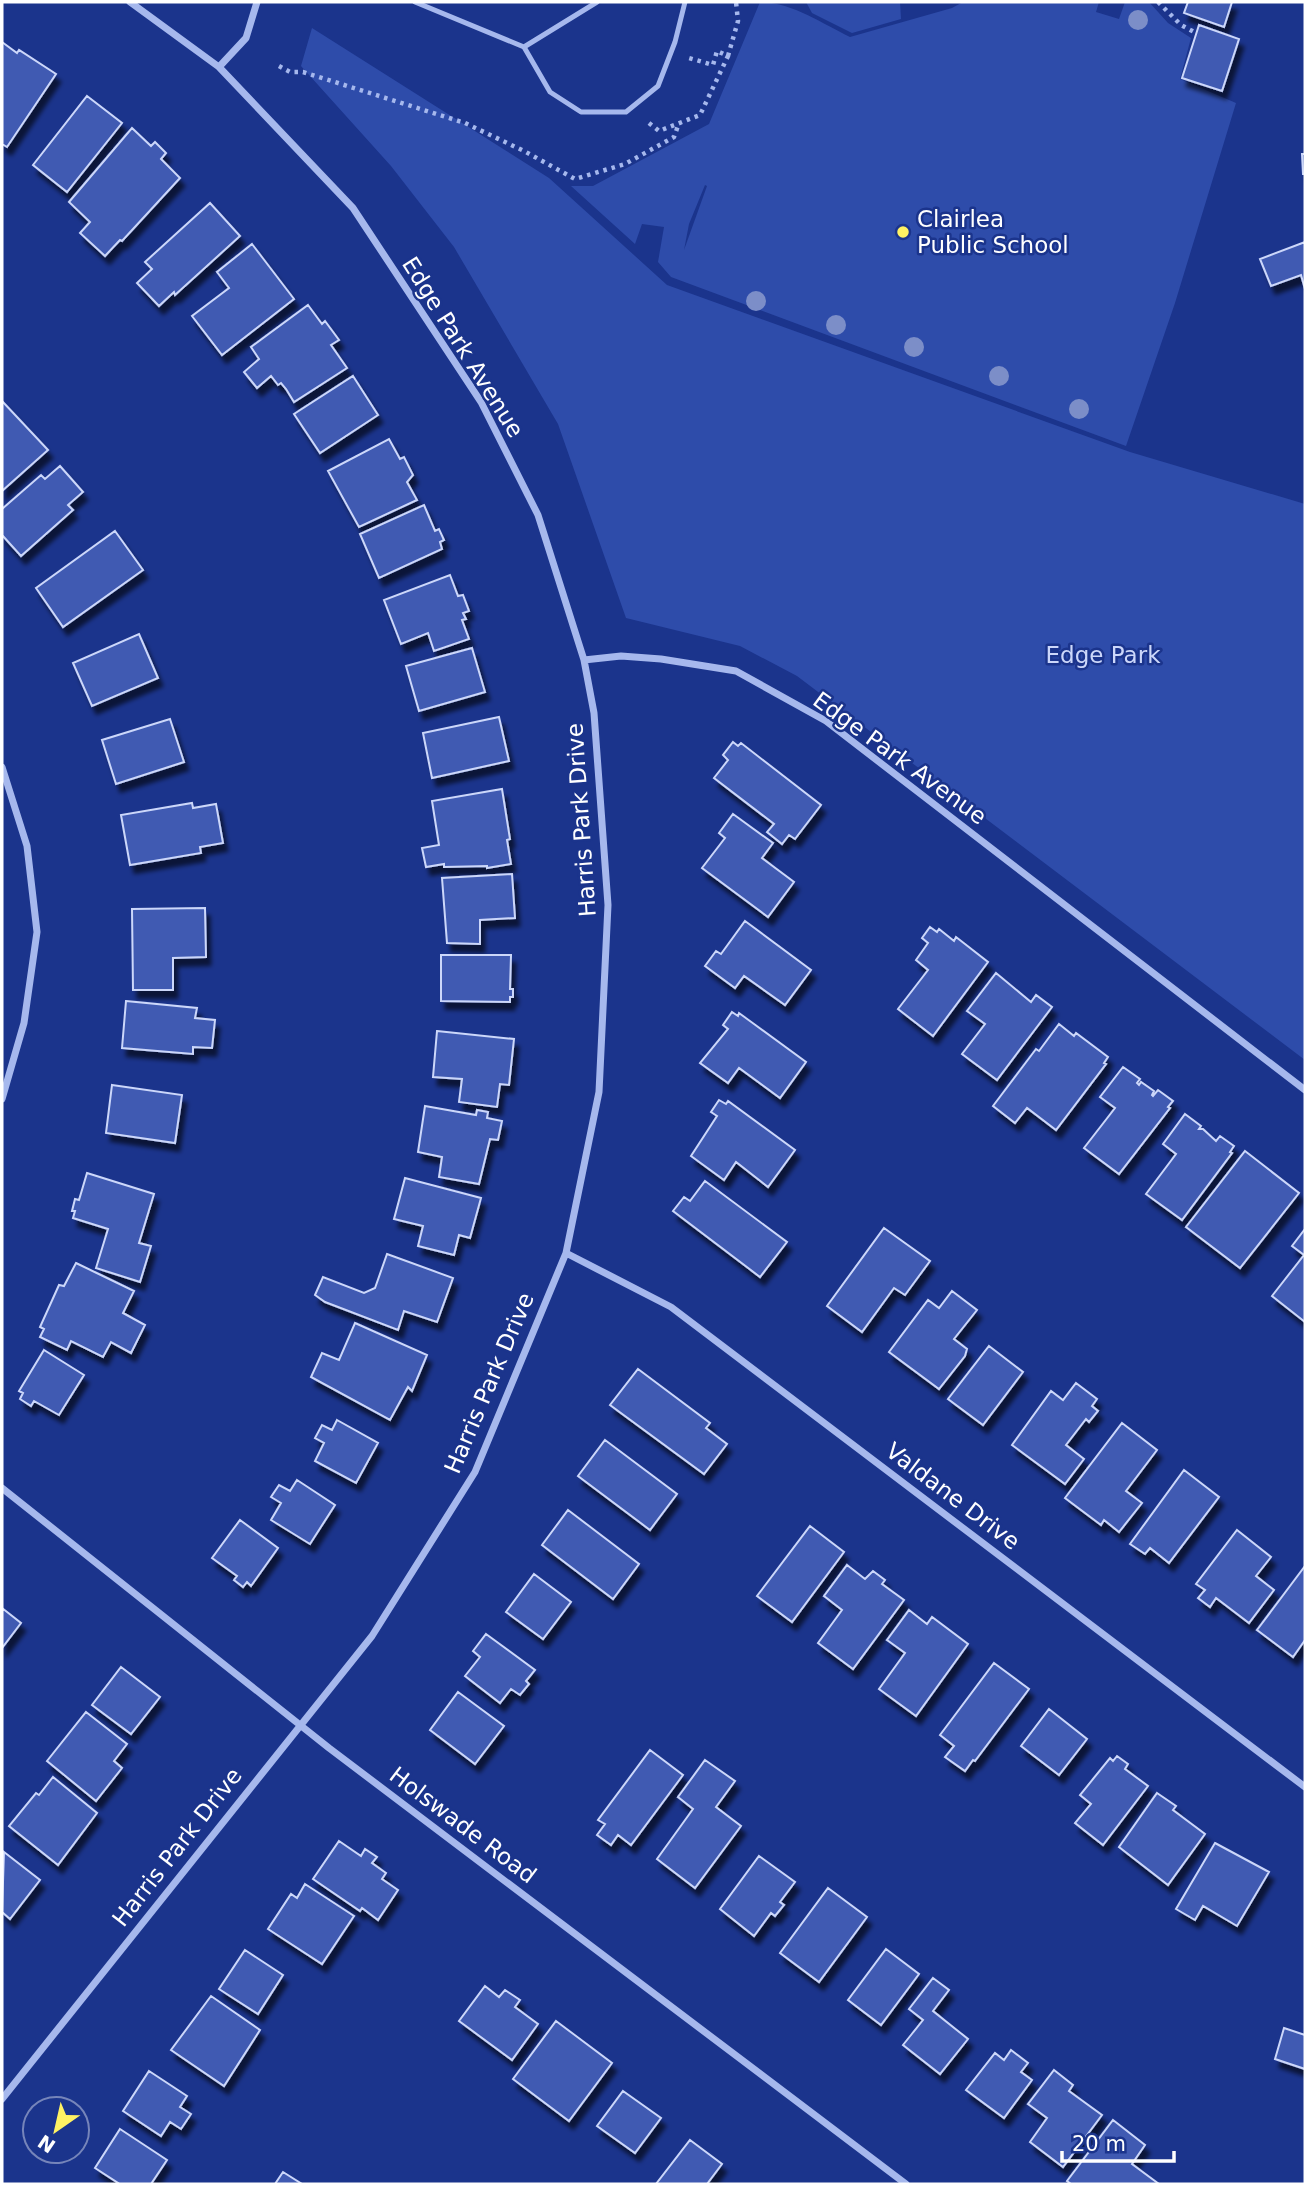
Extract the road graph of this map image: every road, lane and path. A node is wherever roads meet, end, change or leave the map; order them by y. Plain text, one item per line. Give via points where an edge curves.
1 (130, 2) edge
2 (257, 2) edge
3 (415, 2) edge
4 (597, 2) edge
5 (684, 2) edge
6 (736, 2) edge
7 (1158, 2) edge
8 (588, 5) edge
9 (1196, 33) dead end
10 (524, 47) junction
11 (671, 53) junction
12 (728, 56) junction
13 (279, 66) dead end
14 (219, 67) junction
15 (626, 112) junction
16 (679, 123) junction
17 (584, 660) junction
18 (2, 767) edge
19 (1305, 1090) edge
20 (2, 1099) edge
21 (566, 1252) junction
22 (2, 1488) edge
23 (299, 1724) junction
24 (1305, 1787) edge
25 (2, 2099) edge
26 (906, 2184) edge

1 - 14 street, Edge Park Avenue
2 - 14 street via 246,38
3 - 10 lane
4 - 8 lane
5 - 11 lane
6 - 12 path via 737,20
7 - 9 path
8 - 10 lane
10 - 15 lane via 550,92 581,111
11 - 12 path via 713,65 717,51
11 - 15 lane via 658,86
12 - 16 path via 700,115
13 - 16 path via 465,123 575,179 625,164 674,137
14 - 17 street, Edge Park Avenue via 353,208 481,402 538,515
15 - 16 path via 659,131
17 - 19 street, Edge Park Avenue via 621,656 736,671 826,721
17 - 21 street, Harris Park Drive via 594,713 608,905 599,1092
18 - 20 street via 27,846 37,932 24,1023
21 - 23 street, Harris Park Drive via 475,1472 372,1636
21 - 24 street, Valdane Drive via 671,1307
22 - 23 street, Holswade Road
23 - 25 street, Harris Park Drive
23 - 26 street, Holswade Road

